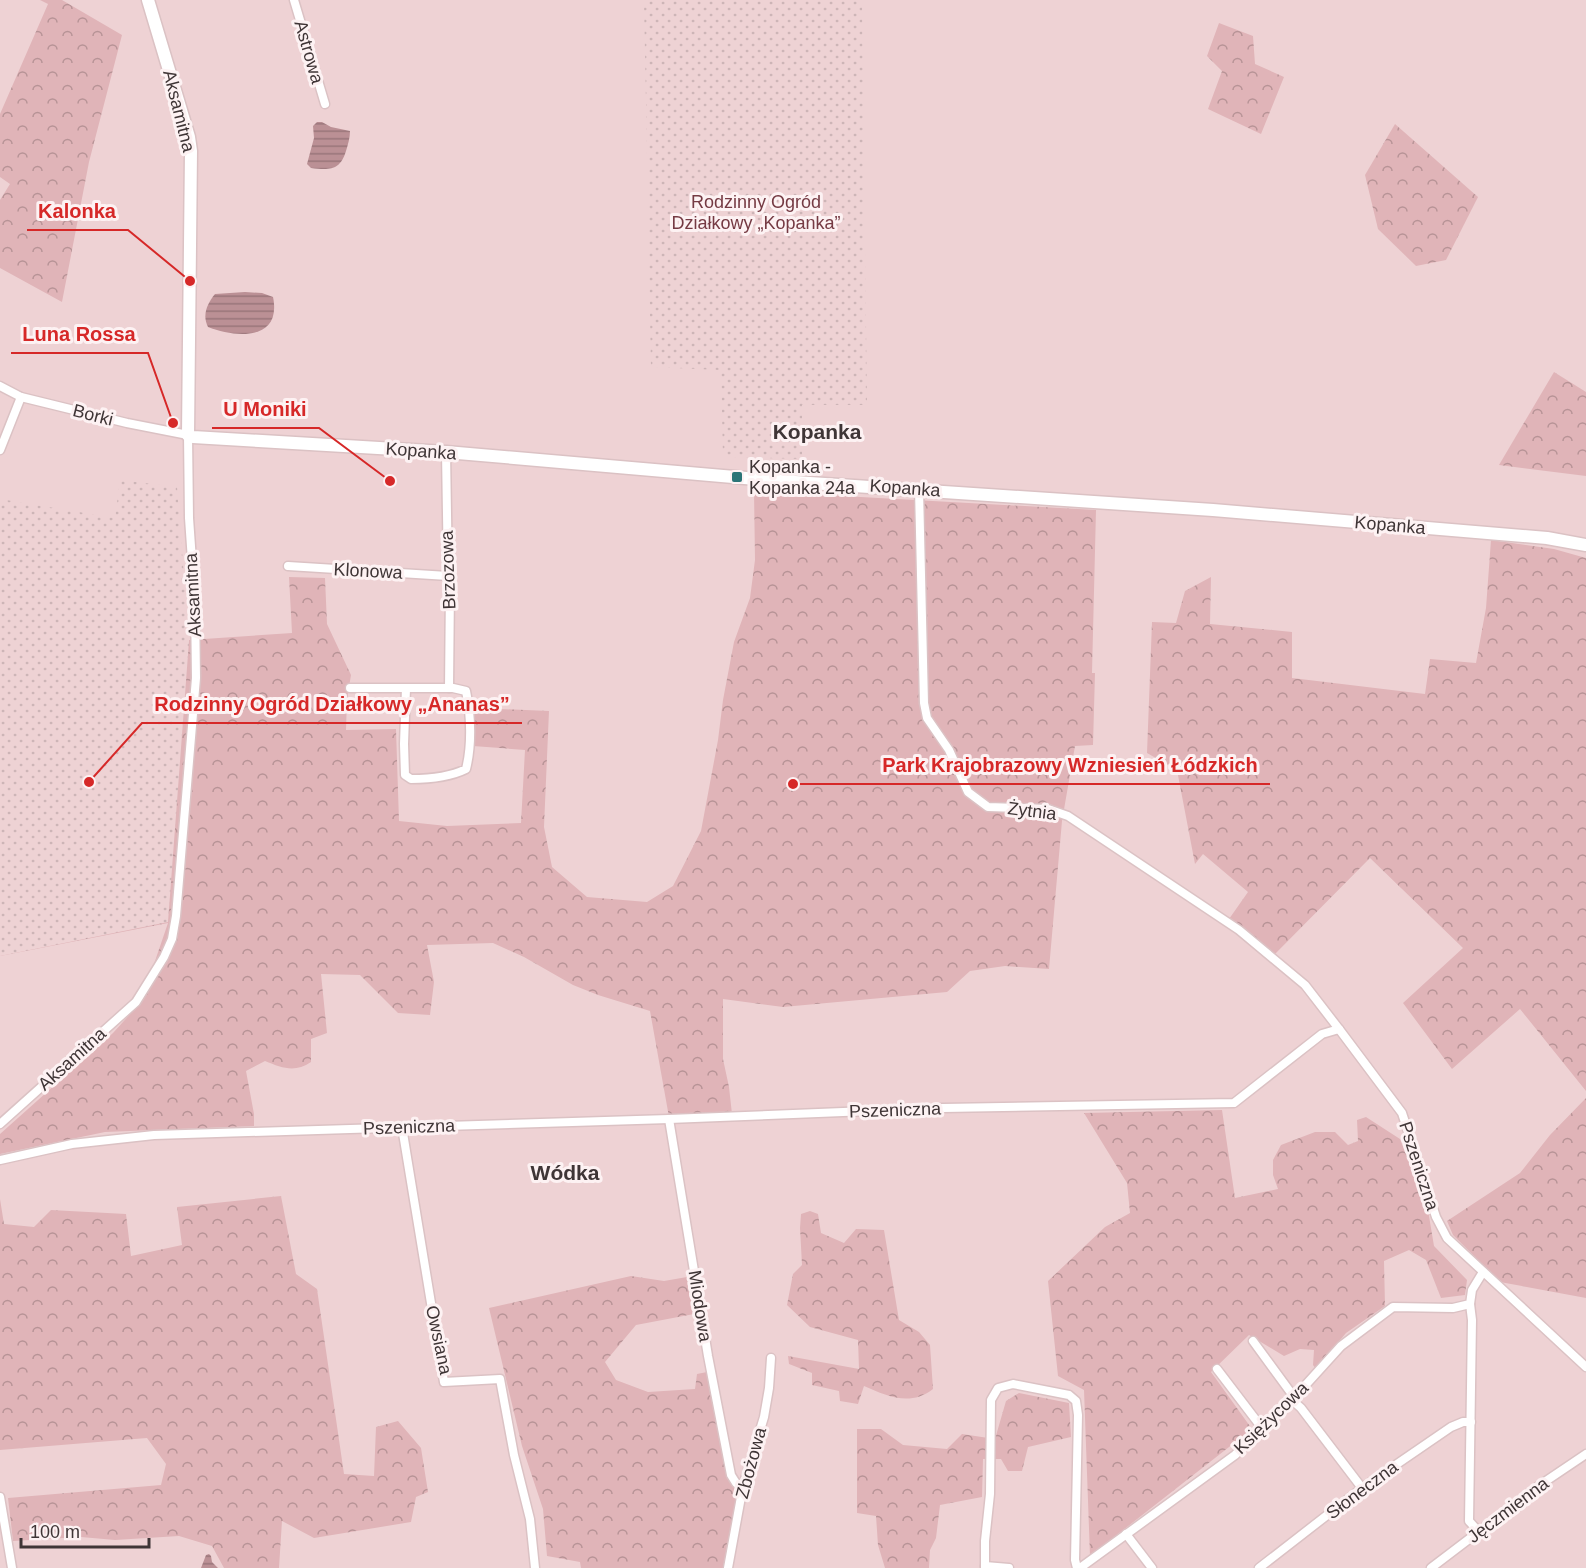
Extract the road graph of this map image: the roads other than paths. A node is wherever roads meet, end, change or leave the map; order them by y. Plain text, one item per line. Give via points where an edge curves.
1 (148, 0) edge
2 (294, 0) edge
3 (325, 104) dead end
4 (0, 386) edge
5 (21, 397) junction
6 (188, 435) junction
7 (0, 450) edge
8 (446, 452) junction
9 (919, 489) junction
10 (1586, 545) edge
11 (288, 566) dead end
12 (448, 576) junction
13 (350, 687) dead end
14 (406, 688) junction
15 (449, 688) junction
16 (1339, 1029) junction
17 (669, 1119) junction
18 (0, 1124) edge
19 (402, 1127) junction
20 (0, 1160) edge
21 (1483, 1272) junction
22 (1470, 1304) junction
23 (1253, 1341) dead end
24 (771, 1358) dead end
25 (1586, 1367) edge
26 (1217, 1369) dead end
27 (1293, 1399) junction
28 (1471, 1422) junction
29 (1262, 1428) junction
30 (1586, 1454) edge
31 (743, 1486) junction
32 (1362, 1488) junction
33 (0, 1497) edge
34 (1479, 1532) junction
35 (1126, 1534) junction
36 (985, 1567) edge
37 (12, 1568) edge
38 (535, 1568) edge
39 (728, 1568) edge
40 (1009, 1568) edge
41 (1078, 1568) edge
42 (1152, 1568) edge
43 (1259, 1568) edge
44 (1431, 1568) edge

1 - 6 street, Aksamitna via 191,151
2 - 3 street, Astrowa
4 - 5 street, Borki
5 - 6 street, Borki
5 - 7 street
6 - 8 street, Kopanka
6 - 18 street, Aksamitna via 196,678 173,933 164,957 136,1002
8 - 9 street, Kopanka
8 - 12 street, Brzozowa
9 - 10 street, Kopanka via 1223,510 1547,538
9 - 16 street, Żytnia via 924,703 927,718 949,750 968,792 988,807 1048,809 1068,816 1239,930 1305,985
11 - 12 street, Klonowa
12 - 15 street, Brzozowa
13 - 14 street
14 - 15 street
14 - 15 street via 404,766 405,775 411,779 466,769 466,691
16 - 17 street, Pszeniczna via 1322,1034 1234,1103 921,1108
16 - 21 street, Pszeniczna via 1402,1113 1436,1217 1447,1238
17 - 19 street, Pszeniczna
17 - 31 street, Miodowa via 731,1476
19 - 20 street, Pszeniczna via 141,1136 72,1144
19 - 38 street, Owsiana via 444,1382 500,1379 530,1519
21 - 22 street via 1472,1290
21 - 25 street, Pszeniczna
22 - 27 street, Księżycowa via 1453,1308 1394,1307 1341,1346
22 - 28 street
23 - 27 street
24 - 31 street, Zbożowa via 764,1417
26 - 29 street
27 - 29 street, Księżycowa
27 - 32 street
28 - 32 street, Słoneczna via 1451,1427
28 - 34 street via 1469,1521
29 - 35 street, Księżycowa via 1234,1455
30 - 34 street, Jęczmienna
31 - 39 street, Zbożowa
32 - 43 street, Słoneczna
33 - 37 street
34 - 44 street, Jęczmienna
35 - 41 street, Księżycowa
35 - 42 street
36 - 40 street
36 - 41 street via 991,1400 998,1388 1013,1384 1069,1395 1076,1401

